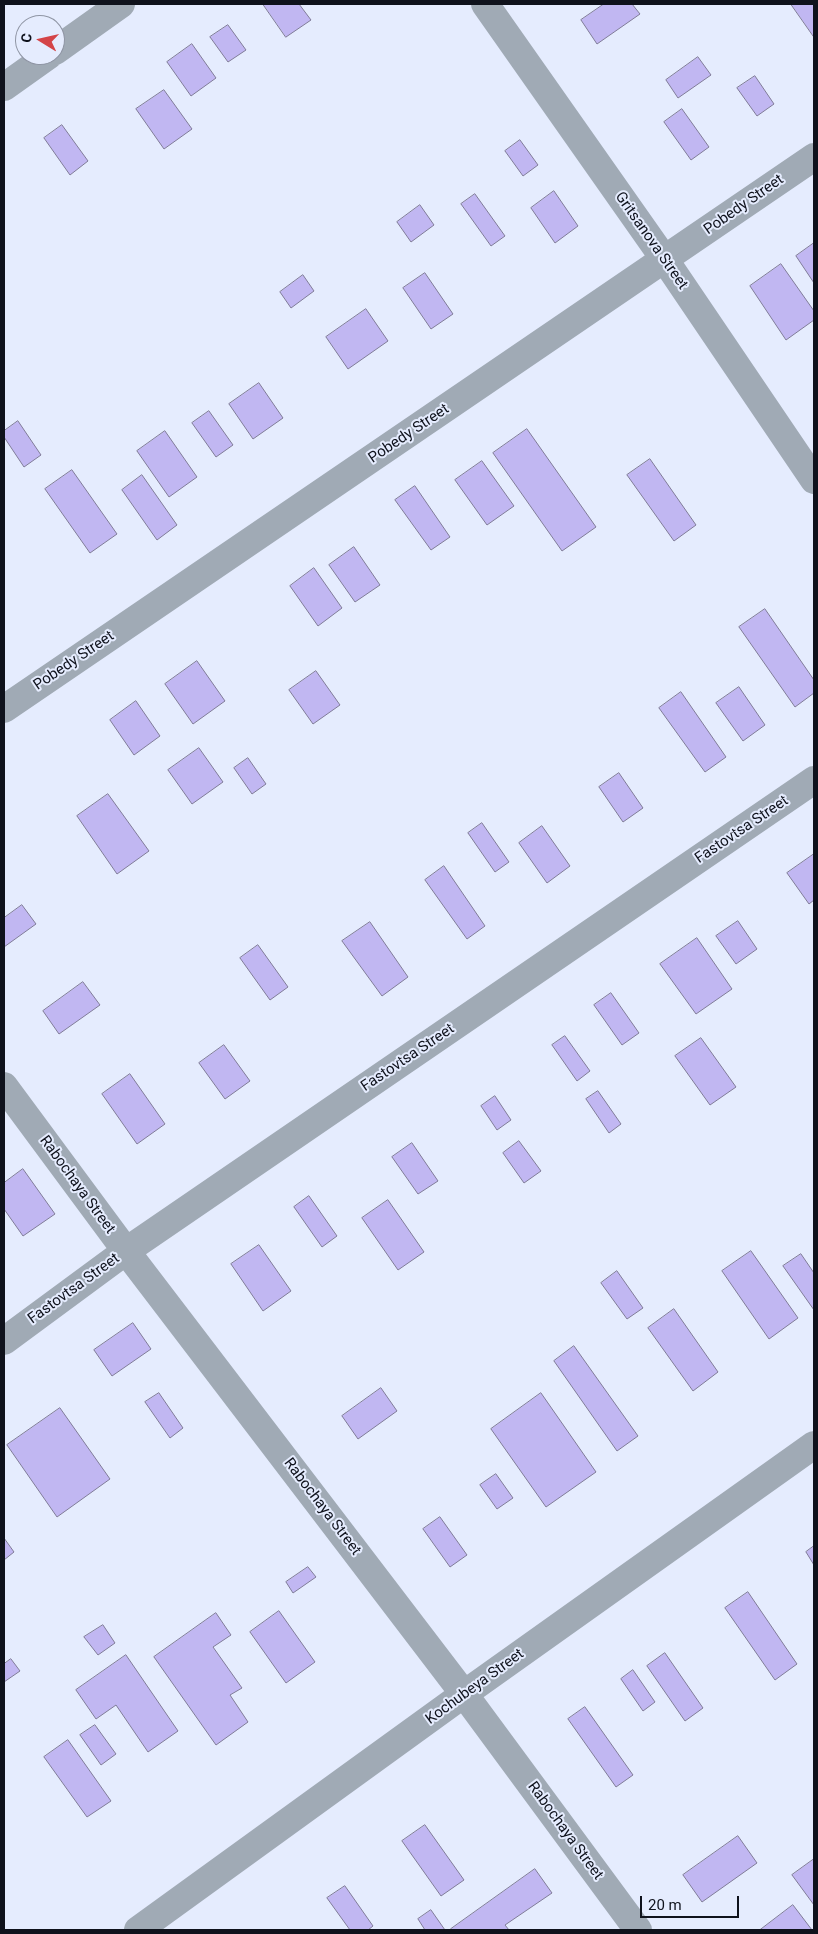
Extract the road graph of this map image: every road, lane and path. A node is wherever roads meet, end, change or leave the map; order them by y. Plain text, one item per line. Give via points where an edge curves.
1 (121, 4) edge
2 (485, 4) edge
3 (65, 44) edge
4 (35, 65) edge
5 (4, 88) edge
6 (814, 157) edge
7 (665, 260) junction
8 (814, 480) edge
9 (4, 709) edge
10 (814, 780) edge
11 (4, 1086) edge
12 (126, 1251) junction
13 (4, 1340) edge
14 (814, 1445) edge
15 (464, 1694) junction
16 (138, 1930) edge
17 (638, 1930) edge

1 - 3 street
2 - 7 street, Gritsanova Street
4 - 5 street
6 - 7 street, Pobedy Street
7 - 8 street, Gritsanova Street
7 - 9 street, Pobedy Street
10 - 12 street, Fastovtsa Street
11 - 12 street, Rabochaya Street
12 - 13 street, Fastovtsa Street
12 - 15 street, Rabochaya Street
14 - 15 street, Kochubeya Street
15 - 16 street, Kochubeya Street
15 - 17 street, Rabochaya Street

